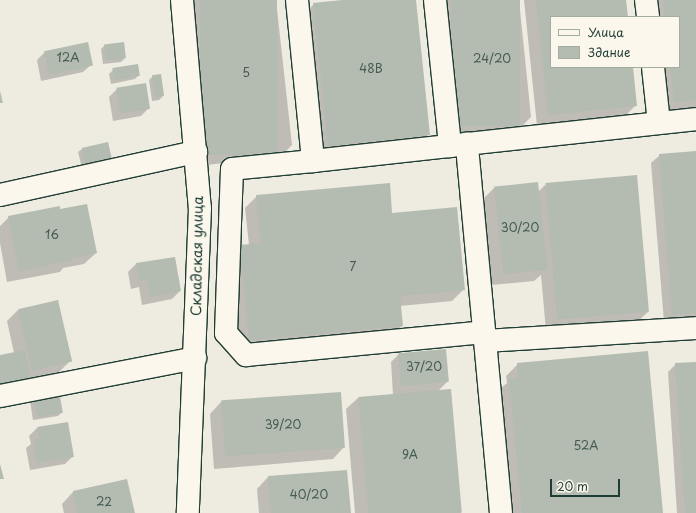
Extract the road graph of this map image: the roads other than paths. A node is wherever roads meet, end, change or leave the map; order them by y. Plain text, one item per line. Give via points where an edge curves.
1 (182, 0) edge
2 (297, 0) edge
3 (436, 0) edge
4 (646, 0) edge
5 (648, 16) edge
6 (653, 68) edge
7 (696, 119) edge
8 (659, 123) junction
9 (459, 145) junction
10 (196, 152) junction
11 (313, 161) junction
12 (0, 195) edge
13 (696, 328) edge
14 (485, 337) junction
15 (195, 358) junction
16 (0, 396) edge
17 (188, 513) edge
18 (501, 513) edge

1 - 10 street, Складская улица
2 - 11 street
3 - 9 street
4 - 5 street
6 - 8 street
7 - 8 street
8 - 9 street
9 - 11 street
9 - 14 street
10 - 12 street
10 - 15 street, Складская улица via 200,208
11 - 14 street via 232,169 226,333 246,355
13 - 14 street
14 - 18 street
15 - 16 street
15 - 17 street, Складская улица

